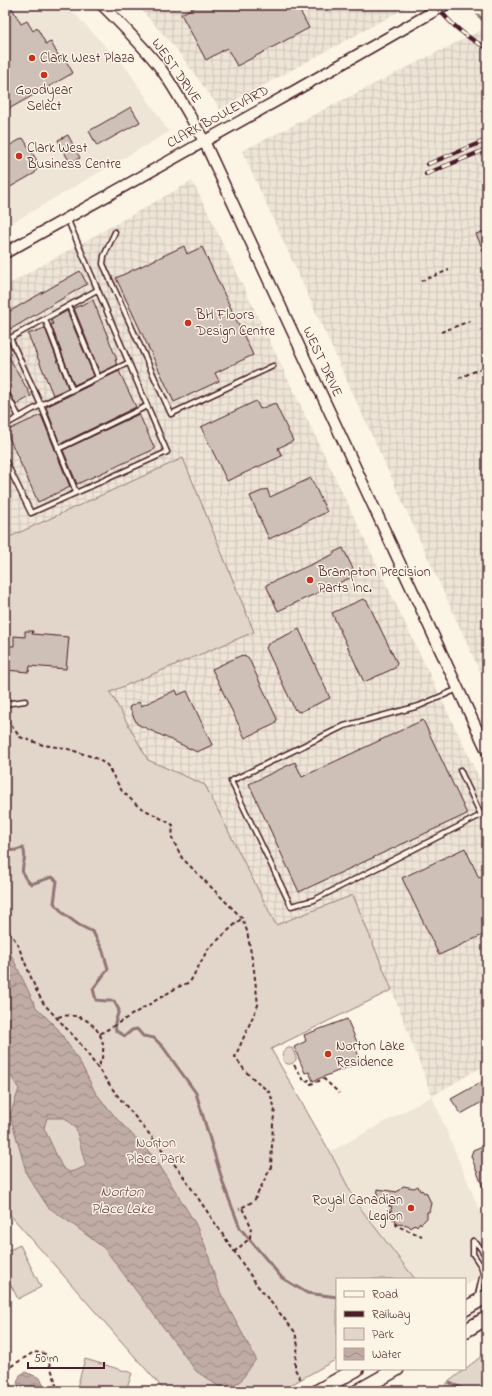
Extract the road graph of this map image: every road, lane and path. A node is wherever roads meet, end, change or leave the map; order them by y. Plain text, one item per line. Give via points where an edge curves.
1 (102, 5) edge
2 (444, 5) edge
3 (204, 141) junction
4 (67, 218) junction
5 (115, 232) dead end
6 (5, 253) edge
7 (449, 270) dead end
8 (421, 281) dead end
9 (97, 290) junction
10 (69, 306) junction
11 (45, 319) junction
12 (470, 321) dead end
13 (441, 332) dead end
14 (10, 338) junction
15 (5, 341) edge
16 (128, 363) junction
17 (273, 366) dead end
18 (487, 366) edge
19 (98, 377) junction
20 (459, 378) dead end
21 (72, 389) junction
22 (5, 391) edge
23 (41, 405) junction
24 (147, 406) junction
25 (19, 417) junction
26 (5, 425) edge
27 (58, 449) junction
28 (5, 460) edge
29 (76, 492) junction
30 (458, 689) junction
31 (25, 701) dead end
32 (5, 704) edge
33 (7, 720) dead end
34 (487, 751) edge
35 (460, 770) dead end
36 (487, 812) edge
37 (481, 815) junction
38 (242, 918) junction
39 (5, 926) edge
40 (58, 1018) junction
41 (100, 1034) junction
42 (294, 1065) dead end
43 (97, 1068) junction
44 (339, 1093) dead end
45 (390, 1203) dead end
46 (422, 1236) dead end
47 (234, 1252) junction
48 (487, 1258) edge
49 (476, 1302) edge
50 (487, 1318) edge
51 (466, 1330) edge
52 (5, 1370) edge
53 (355, 1370) edge
54 (395, 1370) edge
55 (301, 1380) dead end
56 (56, 1391) edge
57 (318, 1391) edge
58 (358, 1391) edge

1 - 3 street, WEST DRIVE via 158,66
2 - 3 street, CLARK BOULEVARD
3 - 4 street, CLARK BOULEVARD
3 - 30 street, WEST DRIVE
4 - 6 street, CLARK BOULEVARD
4 - 9 lane
5 - 17 lane via 103,264 171,414
7 - 8 path
9 - 10 lane
9 - 16 lane
10 - 11 lane
10 - 19 lane
11 - 14 lane
11 - 21 lane
12 - 13 path
14 - 15 lane
14 - 23 lane
16 - 19 lane
16 - 24 lane
18 - 20 path
19 - 21 lane
21 - 23 lane
22 - 25 lane
23 - 25 lane
23 - 27 lane
24 - 27 lane
24 - 29 lane via 167,452
25 - 26 lane
27 - 29 lane
28 - 29 lane via 31,513
30 - 34 street, WEST DRIVE
30 - 37 lane via 419,706 344,726 231,781 291,906 314,900
31 - 32 lane
33 - 38 path via 20,737 43,745 65,748 96,758 107,765 122,791 138,806 173,825 172,838 182,858
35 - 37 lane
36 - 37 lane
38 - 41 path via 208,949 190,982
38 - 47 path via 247,931 258,1005 235,1057 246,1072 270,1093 275,1109 271,1167 254,1201 241,1208 251,1226 250,1239
39 - 40 path via 17,943 37,992 44,1004
40 - 41 path via 74,1016 85,1020
40 - 43 path
41 - 43 path via 103,1055
42 - 44 path via 305,1082 309,1080 311,1084 324,1079
43 - 47 path via 179,1170
45 - 46 path via 389,1210 397,1226
47 - 55 path via 261,1291 295,1332 298,1346 295,1369
48 - 49 lane via 473,1241 473,1254 483,1273
50 - 51 main road
52 - 56 path via 34,1352 46,1354
53 - 57 main road
54 - 58 main road

